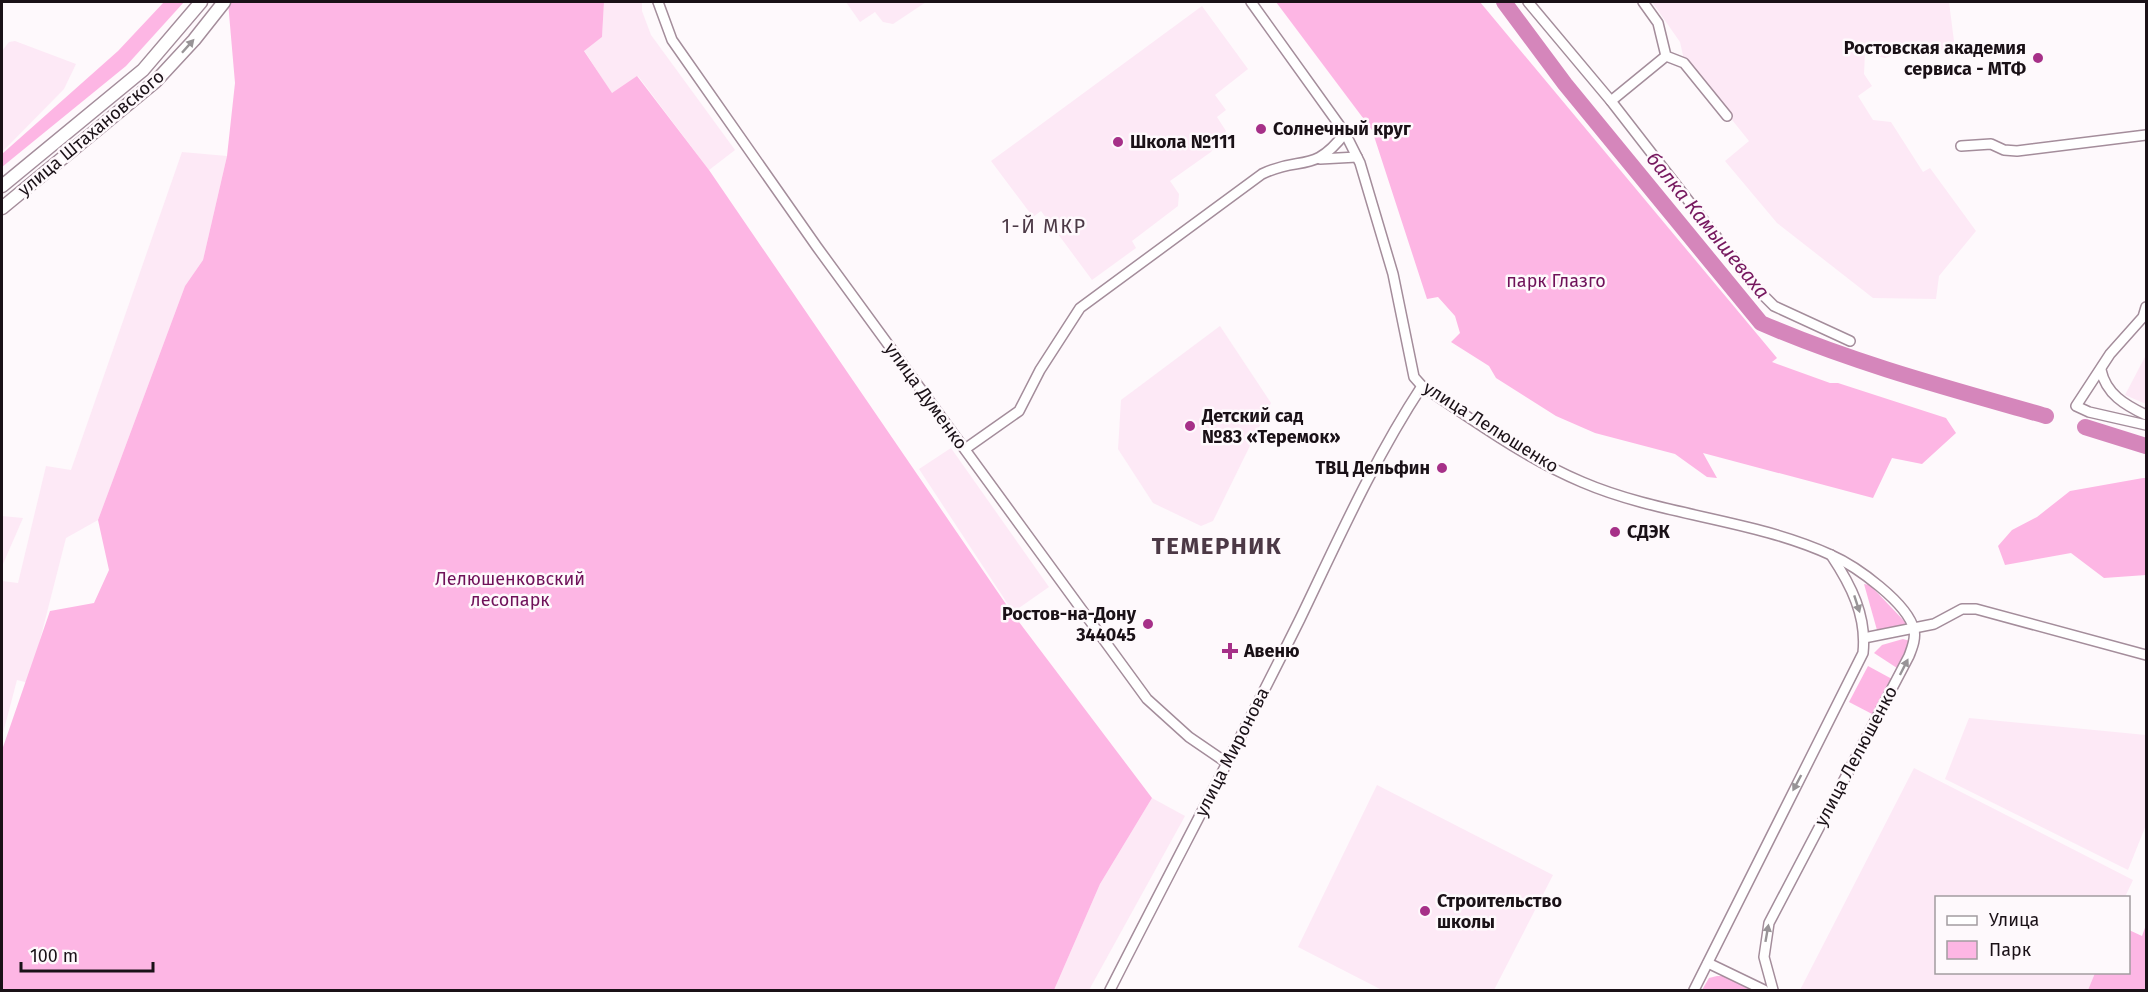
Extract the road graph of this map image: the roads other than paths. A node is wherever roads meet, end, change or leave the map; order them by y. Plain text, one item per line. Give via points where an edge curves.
1 (201, 2) edge
2 (224, 2) edge
3 (658, 2) edge
4 (1251, 2) edge
5 (1528, 2) edge
6 (1643, 2) edge
7 (1666, 56) junction
8 (1611, 101) junction
9 (1727, 116) dead end
10 (1345, 133) junction
11 (2146, 135) edge
12 (1961, 146) dead end
13 (1358, 157) junction
14 (1320, 159) junction
15 (2, 186) edge
16 (2, 207) edge
17 (2146, 307) edge
18 (1850, 341) dead end
19 (2101, 370) junction
20 (1422, 386) junction
21 (2146, 415) edge
22 (2146, 425) edge
23 (964, 449) junction
24 (1829, 554) junction
25 (1914, 629) junction
26 (1864, 638) junction
27 (2146, 655) edge
28 (1227, 763) junction
29 (1708, 963) junction
30 (1110, 990) edge
31 (1694, 990) edge
32 (1764, 990) edge
33 (1773, 990) edge

1 - 15 main road, улица Штахановского via 143,70
16 -> 2 main road, улица Штахановского via 156,81
3 - 23 street, улица Думенко via 672,40
4 - 10 street, улица Лелюшенко
5 - 8 street
6 - 7 street via 1658,23
7 - 8 street
7 - 9 street via 1684,63
8 - 18 street via 1756,289 1774,306
10 - 13 street, улица Лелюшенко
10 - 14 street
11 - 12 street via 2018,151 1991,144
13 - 14 street
13 - 20 street, улица Лелюшенко via 1370,186 1393,274 1414,377
14 - 23 street via 1277,167 1262,174 1080,308 1019,411
17 - 19 street via 2144,317 2110,354
19 - 21 street via 2111,393
19 - 22 street via 2076,406
20 - 24 street, улица Лелюшенко via 1497,435 1582,482
20 - 28 street, улица Миронова via 1377,461
23 - 28 street, улица Думенко via 1147,699 1189,737
24 - 25 street, улица Лелюшенко via 1849,563 1884,590
24 -> 26 street via 1851,585
25 - 26 street
25 - 27 street via 1934,624 1962,609 1976,609
33 -> 25 street, улица Лелюшенко via 1764,957 1769,923 1909,656
26 -> 29 street via 1863,653
28 - 30 street, улица Миронова
29 - 31 street
29 - 32 street

